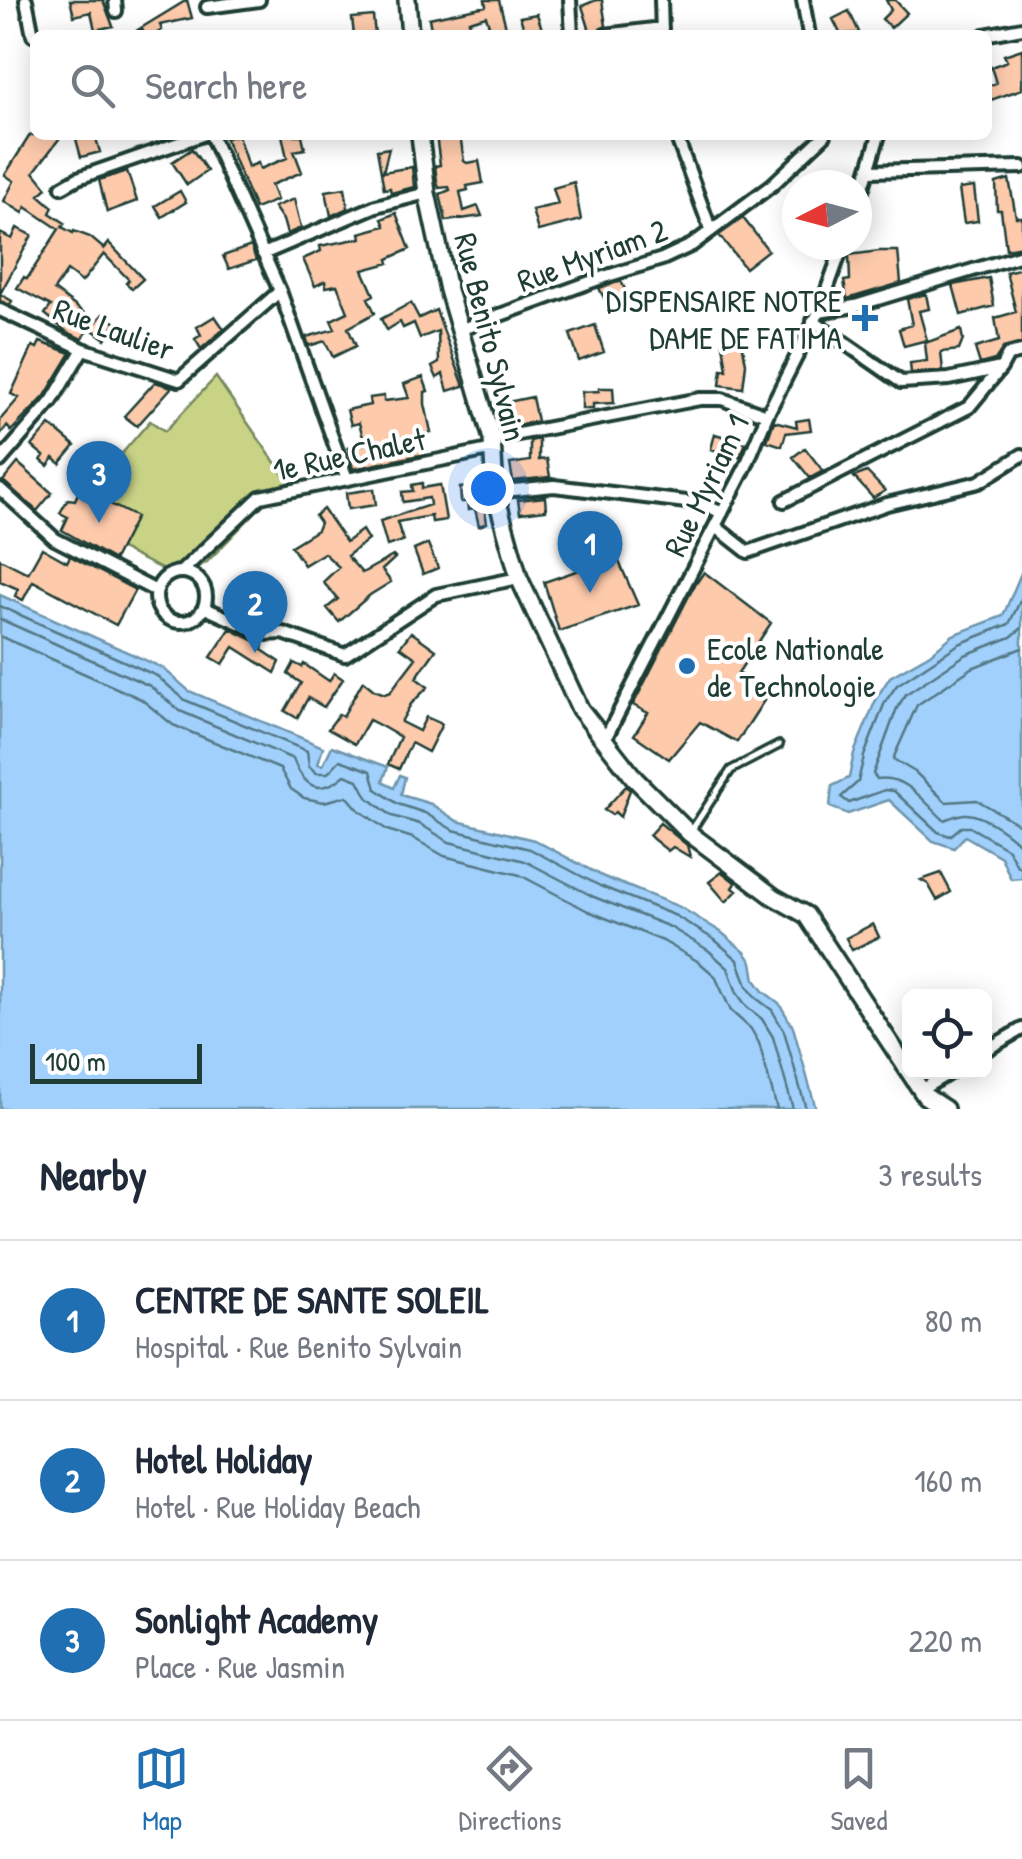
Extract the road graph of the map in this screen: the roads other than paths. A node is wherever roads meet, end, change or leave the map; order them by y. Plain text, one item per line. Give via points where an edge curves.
1 (26, 0) edge
2 (259, 0) edge
3 (407, 0) edge
4 (570, 0) edge
5 (662, 0) edge
6 (803, 0) edge
7 (206, 7) dead end
8 (1022, 28) edge
9 (33, 30) edge
10 (410, 30) edge
11 (572, 30) edge
12 (662, 30) edge
13 (808, 30) edge
14 (992, 34) edge
15 (188, 140) edge
16 (213, 140) edge
17 (421, 140) edge
18 (678, 140) edge
19 (820, 140) edge
20 (877, 140) edge
21 (1022, 166) edge
22 (870, 170) edge
23 (872, 171) edge
24 (62, 187) dead end
25 (426, 193) junction
26 (711, 231) junction
27 (264, 254) junction
28 (1022, 256) edge
29 (837, 260) edge
30 (280, 291) junction
31 (0, 310) edge
32 (816, 317) junction
33 (459, 330) junction
34 (83, 350) junction
35 (1022, 352) edge
36 (1001, 368) junction
37 (768, 415) junction
38 (493, 444) junction
39 (1022, 455) edge
40 (0, 461) edge
41 (346, 479) junction
42 (0, 488) edge
43 (495, 492) junction
44 (784, 501) dead end
45 (722, 513) junction
46 (715, 526) junction
47 (182, 571) junction
48 (519, 578) junction
49 (156, 591) junction
50 (204, 608) junction
51 (603, 742) junction
52 (779, 745) dead end
53 (689, 833) junction
54 (1022, 1029) edge
55 (992, 1047) edge
56 (940, 1079) edge
57 (921, 1090) junction
58 (945, 1109) edge

1 - 9 street
2 - 7 street
3 - 10 main road
4 - 11 street
5 - 12 street
6 - 13 street
8 - 14 street
15 - 24 street
16 - 27 street
17 - 25 main road, Rue Benito Sylvain
18 - 26 street
19 - 26 street, Rue Myriam 2
20 - 22 street
21 - 23 street
25 - 27 street via 376,206
25 - 33 main road, Rue Benito Sylvain
26 - 33 street, Rue Myriam 2 via 662,259
27 - 30 street
28 - 32 street
29 - 32 street, Rue Myriam 1
30 - 34 street, Rue Laulier via 179,380
30 - 41 street
31 - 34 street, Rue Laulier
32 - 36 street via 902,382
32 - 37 street, Rue Myriam 1
33 - 38 main road, Rue Benito Sylvain
34 - 40 street via 52,401
35 - 36 street via 1008,355
36 - 44 street via 969,408
37 - 38 street, 1e Rue Chalet via 700,399
37 - 45 street, Rue Myriam 1
38 - 41 street, 1e Rue Chalet
38 - 43 main road, Rue Benito Sylvain
39 - 46 street via 979,482 887,504 748,552
41 - 47 street, 1e Rue Chalet via 260,497
42 - 49 street via 55,539
43 - 45 street via 554,486 703,504
43 - 48 main road, Rue Benito Sylvain
45 - 46 street, Rue Myriam 1
46 - 51 street, Rue Myriam 1
47 - 49 street via 166,576
47 - 50 street via 203,583
48 - 50 street via 436,595 345,655 283,633 264,634
48 - 51 main road, Rue Benito Sylvain via 580,709
49 - 50 street via 162,614 177,622 193,620
51 - 53 main road, Rue Benito Sylvain
52 - 53 lane via 732,770
53 - 57 main road, Rue Benito Sylvain via 806,916
54 - 55 street
56 - 57 street
57 - 58 main road, Rue Benito Sylvain

